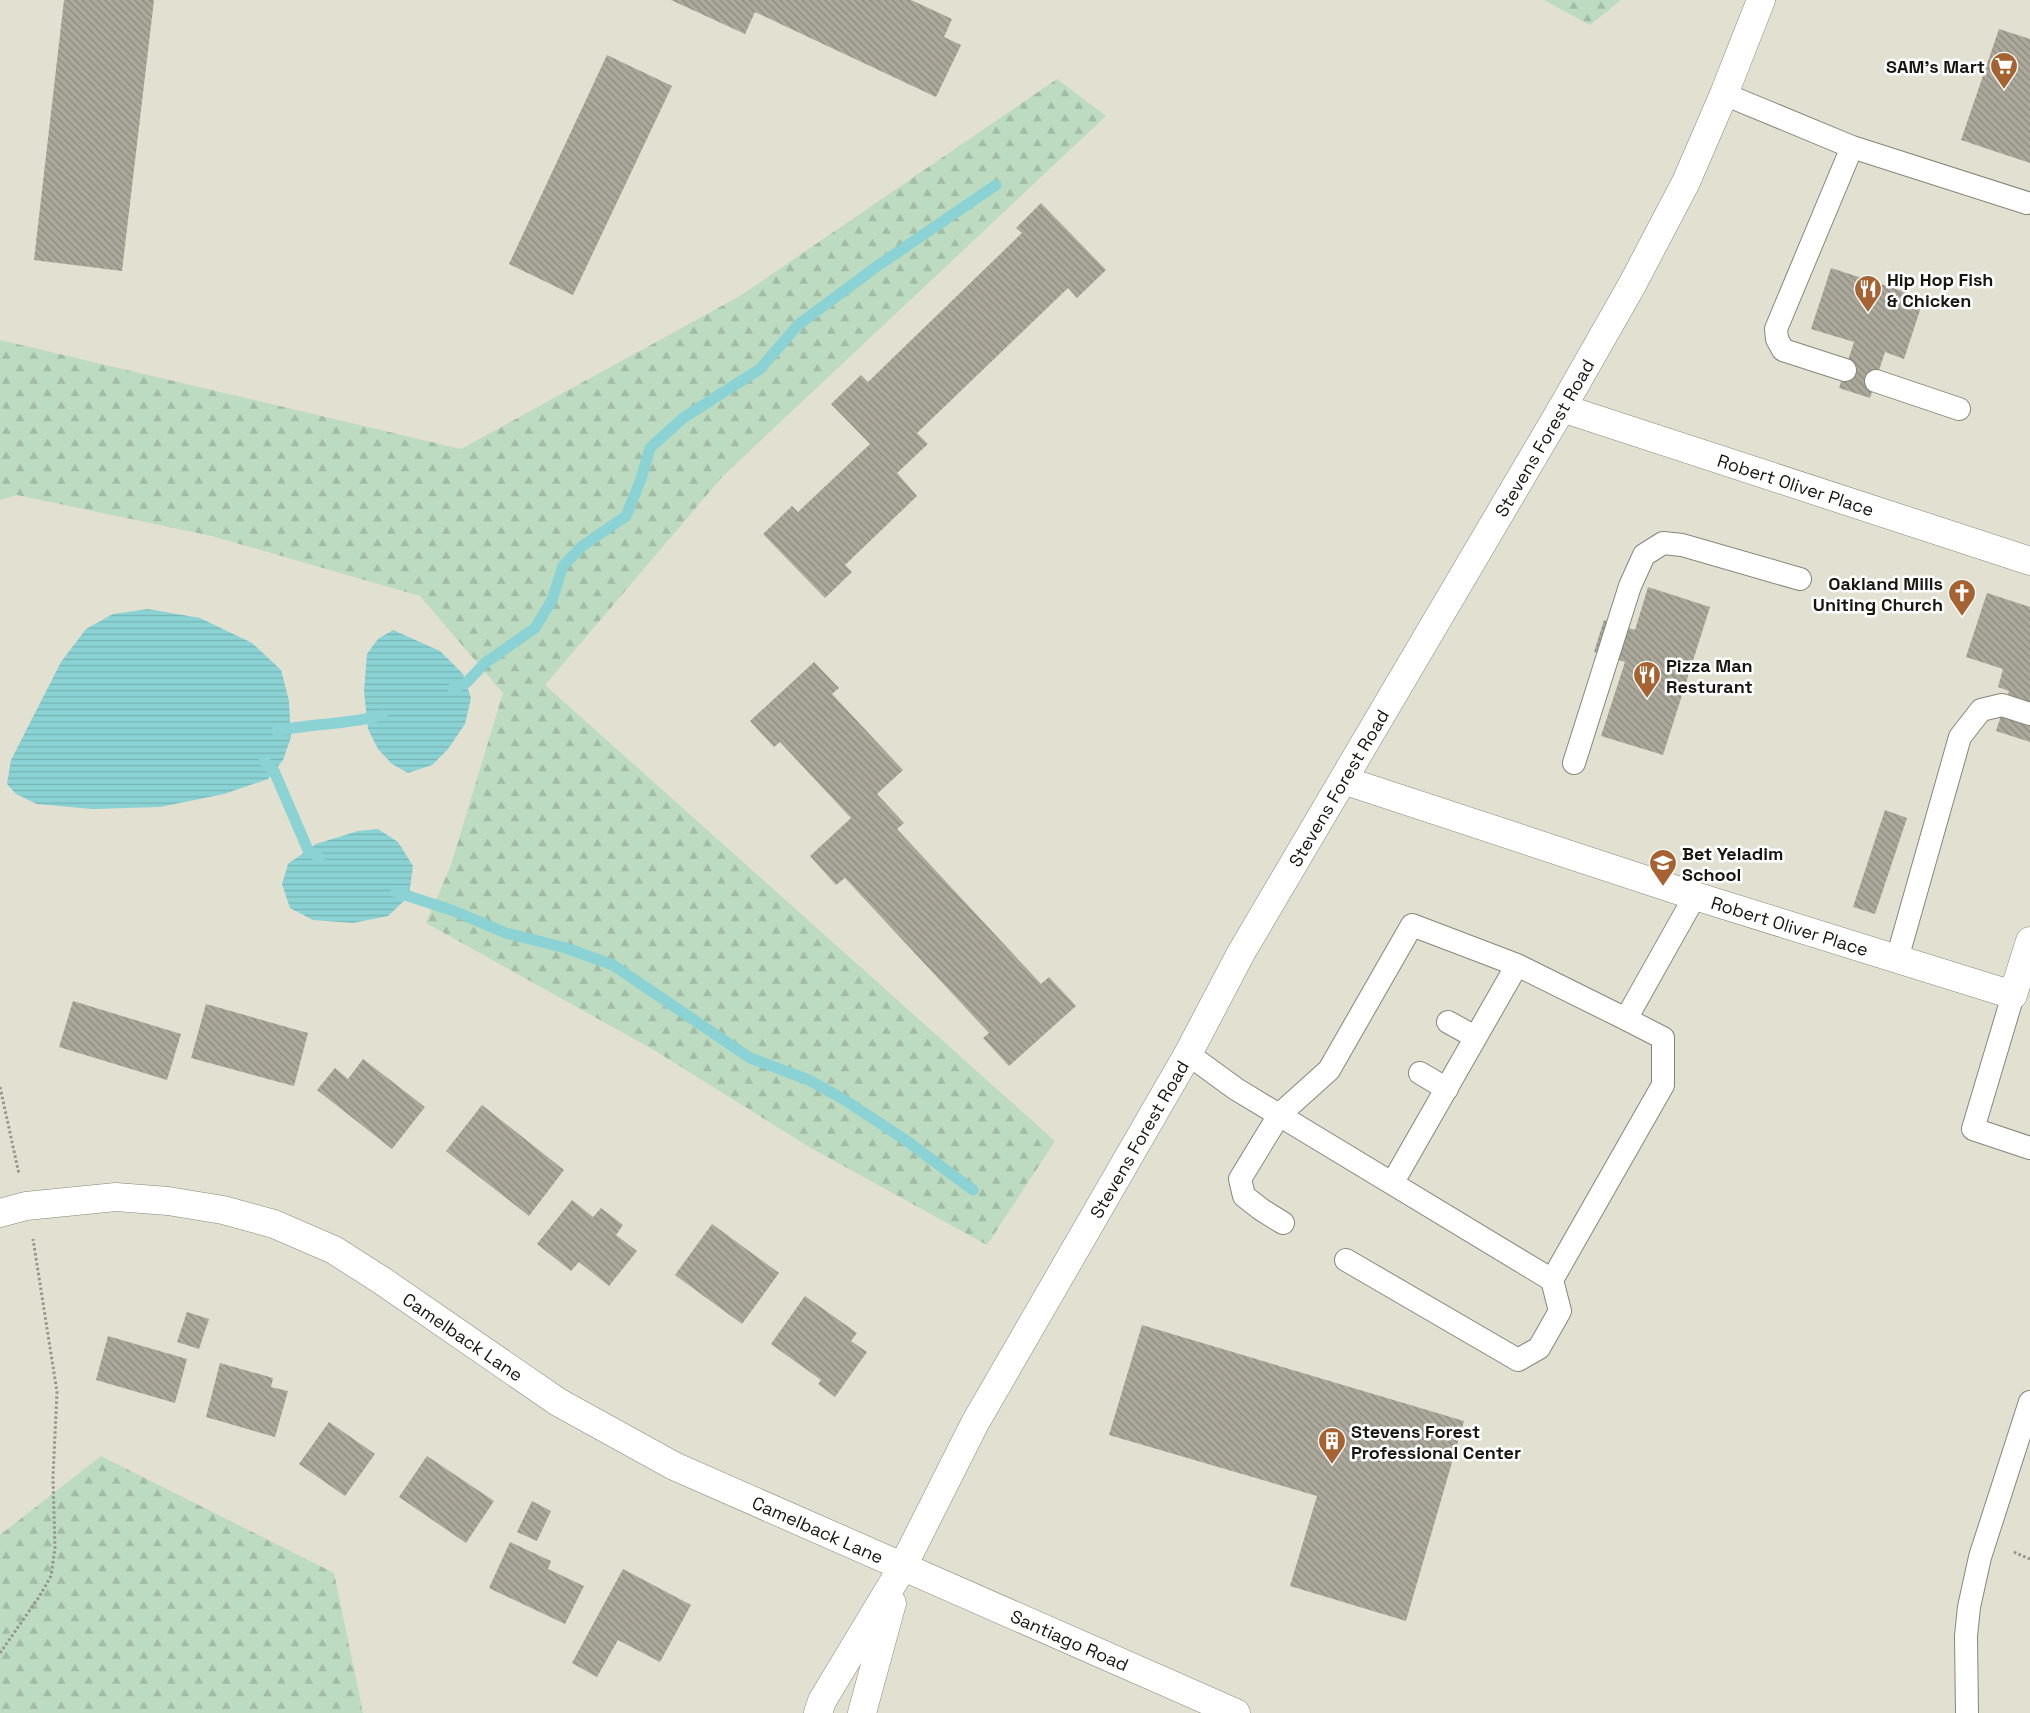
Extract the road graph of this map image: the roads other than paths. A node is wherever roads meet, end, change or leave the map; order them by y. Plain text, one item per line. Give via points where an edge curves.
1 (1761, 0) edge
2 (1724, 94) junction
3 (1852, 147) junction
4 (2027, 203) dead end
5 (1845, 370) dead end
6 (1876, 381) dead end
7 (1562, 408) junction
8 (1959, 409) dead end
9 (2030, 561) edge
10 (1800, 579) dead end
11 (2030, 714) edge
12 (1574, 763) dead end
13 (1343, 780) junction
14 (1695, 896) junction
15 (2030, 941) edge
16 (1896, 959) junction
17 (1517, 965) junction
18 (2013, 995) junction
19 (1626, 1019) junction
20 (1448, 1022) dead end
21 (1476, 1037) junction
22 (1188, 1054) junction
23 (1420, 1073) dead end
24 (1447, 1088) junction
25 (1279, 1115) junction
26 (2030, 1148) edge
27 (1392, 1182) junction
28 (0, 1213) edge
29 (1283, 1223) dead end
30 (1346, 1260) dead end
31 (1552, 1280) junction
32 (2030, 1402) edge
33 (902, 1568) junction
34 (818, 1713) edge
35 (862, 1713) edge
36 (1236, 1713) edge
37 (1967, 1713) edge

1 - 2 street, Stevens Forest Road
2 - 3 lane
2 - 7 street, Stevens Forest Road via 1686,182
3 - 4 lane
3 - 5 lane via 1776,329 1783,350
6 - 8 lane
7 - 9 street, Robert Oliver Place
7 - 13 street, Stevens Forest Road
10 - 12 lane via 1682,545 1663,543 1644,555 1630,586
11 - 16 lane via 2002,705 1981,710 1960,737
13 - 14 street, Robert Oliver Place
13 - 22 street, Stevens Forest Road via 1246,945
14 - 16 street, Robert Oliver Place
14 - 19 lane
15 - 18 street
16 - 18 street, Robert Oliver Place
17 - 19 lane
17 - 21 lane
17 - 25 lane via 1412,925 1385,986 1357,1036 1329,1070
18 - 26 lane via 1973,1129
19 - 31 lane via 1663,1038 1663,1086
20 - 21 lane
21 - 24 lane
22 - 25 lane
22 - 33 street, Stevens Forest Road via 976,1422
23 - 24 lane
24 - 27 lane
25 - 27 lane
25 - 29 lane via 1240,1179 1244,1196
27 - 31 lane
28 - 33 street, Camelback Lane via 26,1206 125,1197 223,1210 274,1224 334,1250 558,1402 614,1435 674,1466
30 - 31 lane via 1518,1360 1540,1348 1560,1311
32 - 37 lane via 1980,1557 1969,1607
33 - 34 street, Stevens Forest Road via 822,1701
33 - 35 street, Stevens Forest Road
33 - 36 street, Santiago Road

